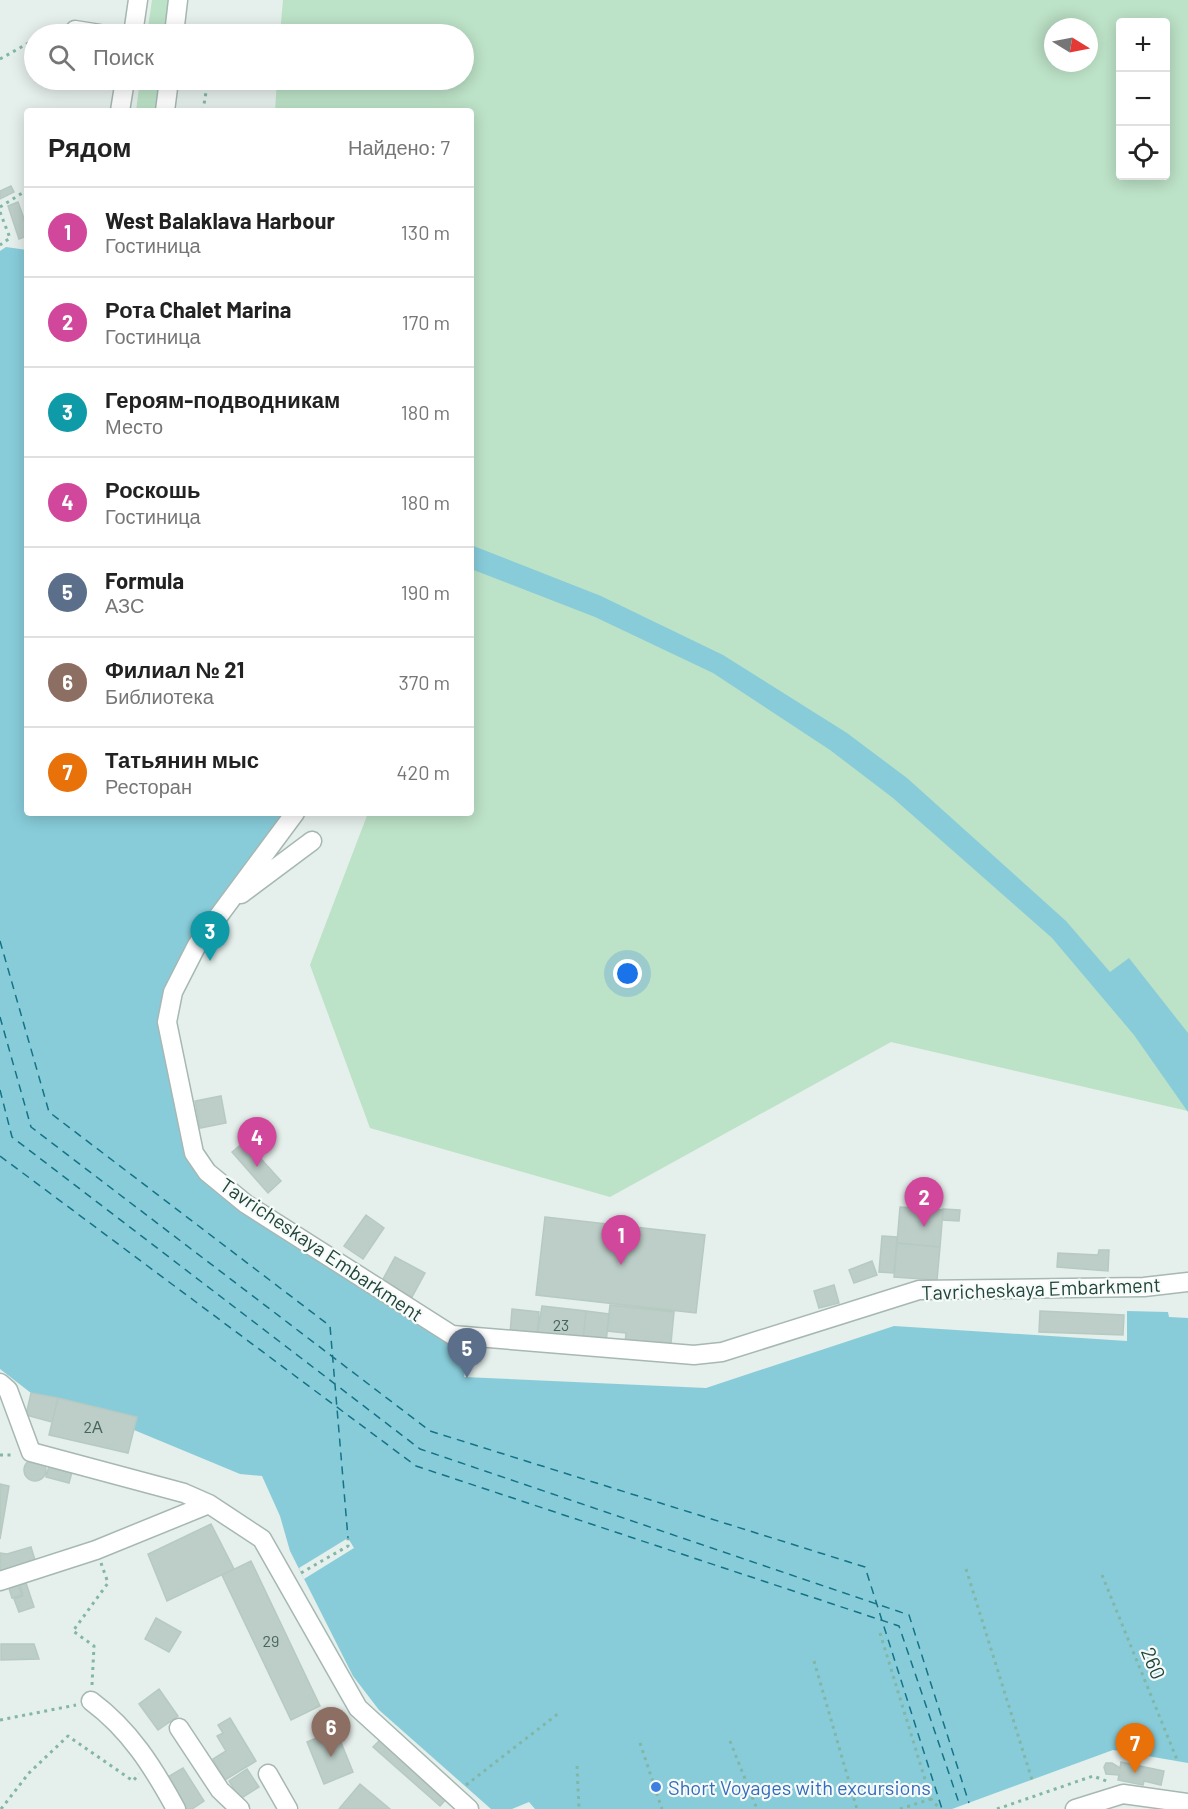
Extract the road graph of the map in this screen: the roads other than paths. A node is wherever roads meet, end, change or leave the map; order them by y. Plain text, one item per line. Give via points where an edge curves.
1 (138, 0) edge
2 (178, 0) edge
3 (134, 24) edge
4 (175, 24) edge
5 (123, 90) edge
6 (168, 90) edge
7 (120, 108) edge
8 (165, 108) edge
9 (293, 816) edge
10 (312, 841) dead end
11 (223, 907) junction
12 (1188, 1282) edge
13 (0, 1383) edge
14 (209, 1504) junction
15 (0, 1581) edge
16 (91, 1701) road end
17 (179, 1728) dead end
18 (268, 1774) dead end
19 (1188, 1803) edge
20 (176, 1809) edge
21 (240, 1809) edge
22 (288, 1809) edge
23 (469, 1809) edge
24 (1075, 1809) edge

1 - 3 street
2 - 4 street
5 - 7 street
6 - 8 street
9 - 11 street, Tavricheskaya Embarkment
10 - 11 street
11 - 12 street, Tavricheskaya Embarkment via 197,945 173,992 166,1022 194,1153 207,1172 246,1204 452,1335 694,1355 722,1353 919,1290 1144,1287
13 - 14 street via 8,1390 31,1452 160,1486
14 - 15 street via 96,1550
14 - 23 street via 262,1539 358,1708
16 - 20 street via 114,1718 149,1761
17 - 21 street via 220,1790
18 - 22 street
19 - 24 street via 1123,1794

